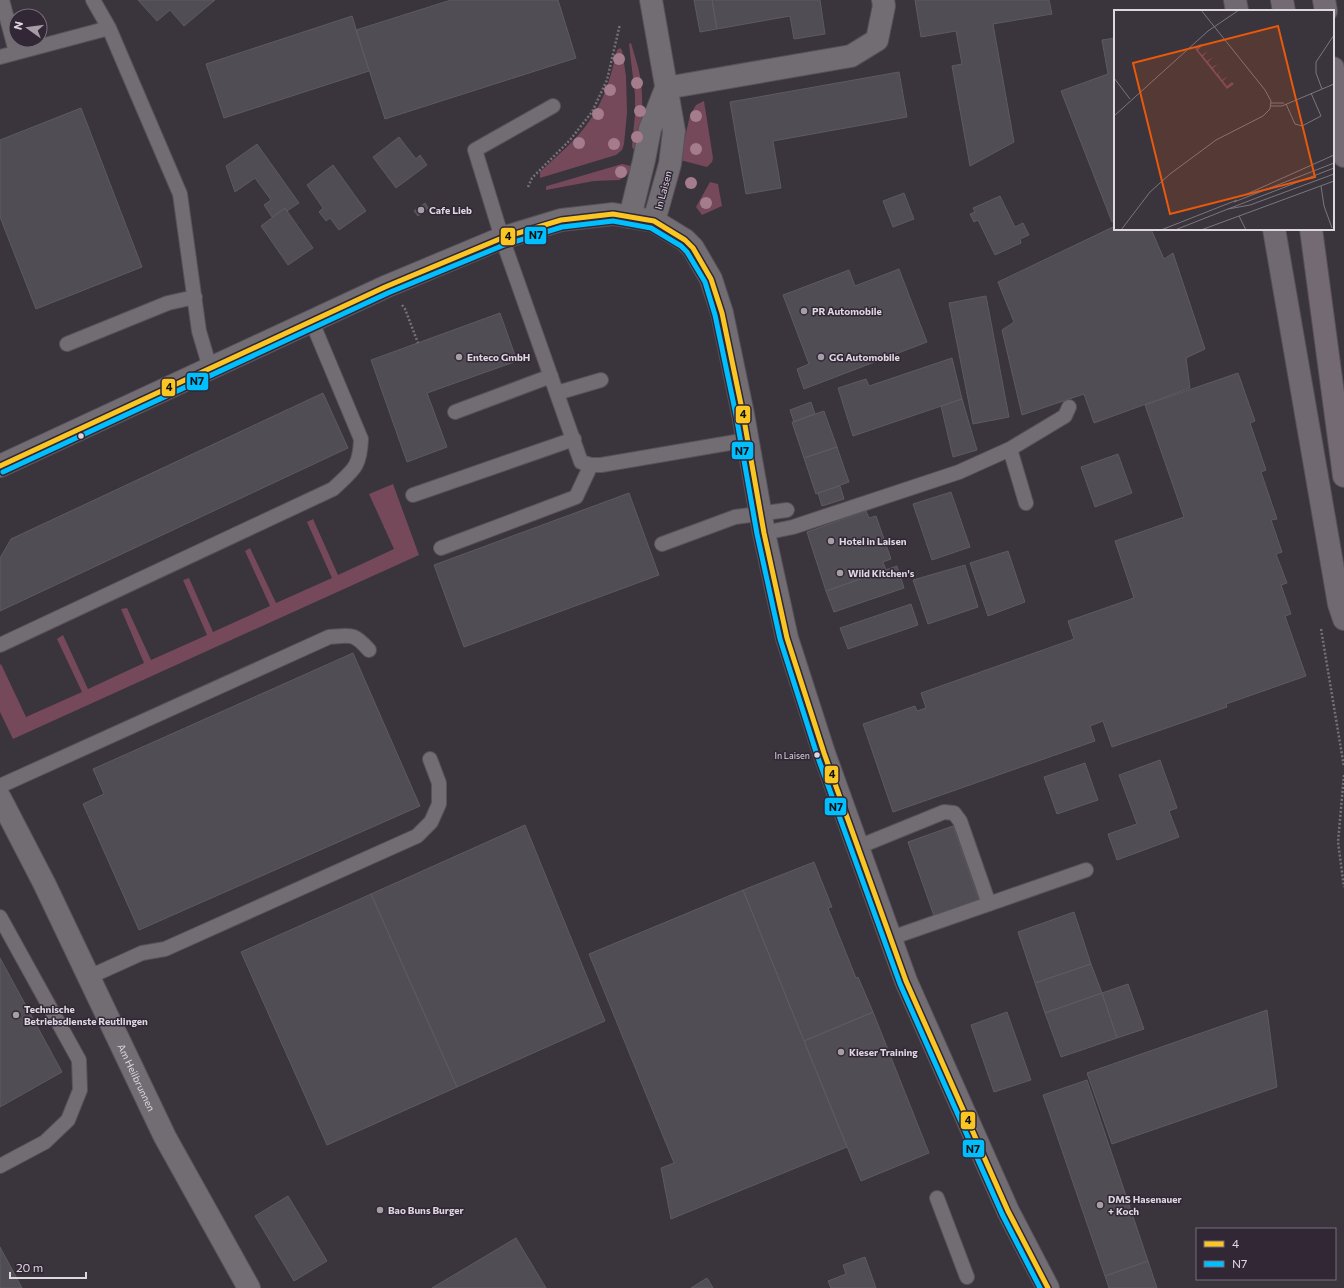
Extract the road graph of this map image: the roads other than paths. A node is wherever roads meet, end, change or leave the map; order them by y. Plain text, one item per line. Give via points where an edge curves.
1 (2, 0) edge
2 (93, 0) edge
3 (651, 0) edge
4 (883, 0) edge
5 (1235, 0) edge
6 (1282, 0) edge
7 (1324, 0) edge
8 (1237, 10) edge
9 (1284, 10) edge
10 (1326, 10) edge
11 (109, 28) junction
12 (16, 52) junction
13 (0, 57) edge
14 (1334, 76) edge
15 (666, 88) junction
16 (553, 106) dead end
17 (1344, 156) edge
18 (630, 217) junction
19 (654, 221) junction
20 (1274, 230) edge
21 (1311, 230) edge
22 (502, 238) junction
23 (194, 297) junction
24 (312, 322) junction
25 (67, 344) dead end
26 (210, 368) junction
27 (551, 376) junction
28 (601, 380) dead end
29 (557, 393) junction
30 (1069, 407) dead end
31 (455, 412) dead end
32 (574, 439) junction
33 (747, 440) junction
34 (1010, 449) junction
35 (591, 465) junction
36 (0, 466) edge
37 (1344, 476) edge
38 (414, 495) dead end
39 (1026, 503) dead end
40 (787, 510) dead end
41 (762, 523) junction
42 (662, 544) dead end
43 (441, 548) dead end
44 (1344, 619) edge
45 (0, 645) edge
46 (369, 650) dead end
47 (430, 759) dead end
48 (0, 786) edge
49 (0, 798) edge
50 (858, 847) junction
51 (1086, 870) dead end
52 (989, 904) junction
53 (0, 917) edge
54 (891, 938) junction
55 (89, 977) junction
56 (0, 1166) edge
57 (937, 1198) dead end
58 (967, 1277) dead end
59 (249, 1288) edge
60 (1048, 1288) edge

1 - 12 lane
2 - 11 lane
3 - 15 street, In Laisen
4 - 15 street via 877,40 851,56
5 - 8 main road
6 - 9 highway
7 - 10 highway
11 - 12 lane
11 - 23 lane via 180,194
12 - 13 lane
14 - 17 highway
15 - 18 street via 650,129
15 - 19 street, In Laisen via 674,131 670,164
16 - 22 lane via 475,150
18 - 19 street
18 - 22 street via 613,214 561,220
19 - 33 street, In Laisen via 693,248 711,279 727,335
20 - 44 main road via 1339,604
21 - 37 highway
22 - 24 street via 386,287
22 - 27 lane
23 - 25 lane via 168,303
23 - 26 lane via 199,331
24 - 26 street
24 - 45 lane via 361,439 361,453 355,469 333,489
26 - 36 street
27 - 29 lane
27 - 31 lane
28 - 29 lane
29 - 32 lane
30 - 34 lane via 1065,416
32 - 35 lane via 581,462
32 - 38 lane
33 - 35 lane
33 - 41 street, In Laisen
34 - 39 lane
34 - 41 lane via 960,472 793,527
35 - 43 lane via 576,497
40 - 41 lane
41 - 42 lane via 735,517
41 - 50 street, In Laisen via 787,638
46 - 48 lane via 359,639 349,635 329,637
47 - 55 lane via 439,783 439,804 431,822 417,836 165,949 142,953
49 - 55 street, Am Heilbrunnen
50 - 52 lane via 944,812 954,813 960,821
50 - 54 street, In Laisen
51 - 52 lane
52 - 54 lane
53 - 56 lane via 79,1060 80,1090 68,1120 45,1142
54 - 60 street, In Laisen via 906,980 1005,1204
55 - 59 street, Am Heilbrunnen via 165,1137
57 - 58 lane

